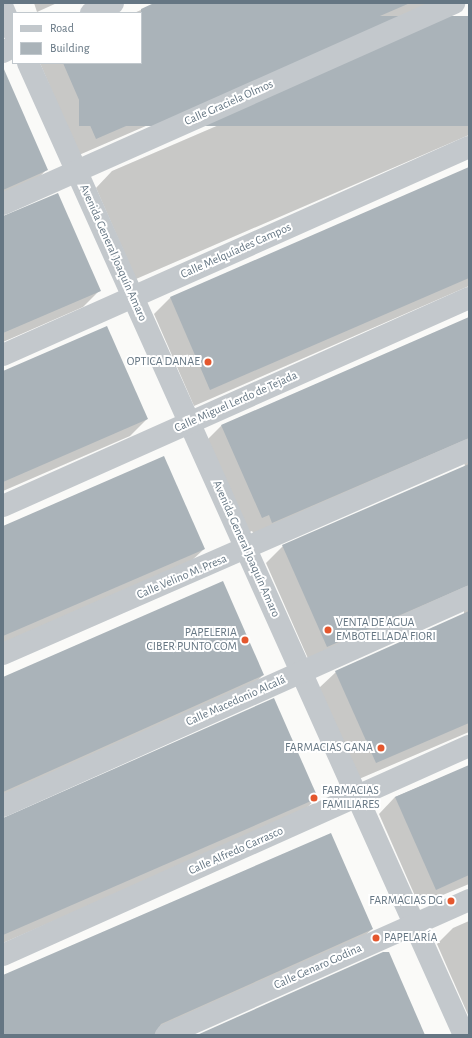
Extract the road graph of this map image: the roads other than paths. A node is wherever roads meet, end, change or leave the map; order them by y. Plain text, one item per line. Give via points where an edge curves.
1 (113, 3) edge
2 (454, 3) edge
3 (3, 8) edge
4 (92, 12) edge
5 (12, 28) edge
6 (12, 48) edge
7 (3, 52) edge
8 (28, 64) edge
9 (469, 147) edge
10 (76, 171) junction
11 (3, 204) edge
12 (133, 297) junction
13 (469, 298) edge
14 (3, 355) edge
15 (189, 423) junction
16 (469, 450) edge
17 (3, 506) edge
18 (246, 549) junction
19 (469, 597) edge
20 (3, 654) edge
21 (301, 672) junction
22 (469, 746) edge
23 (357, 796) junction
24 (3, 806) edge
25 (469, 900) edge
26 (414, 924) junction
27 (3, 955) edge
28 (166, 1035) edge
29 (464, 1035) edge

1 - 4 street
2 - 10 street, Calle Graciela Olmos
3 - 5 street
6 - 7 street
8 - 10 street, Avenida General Joaquín Amaro
9 - 12 street, Calle Melquíades Campos
10 - 11 street, Calle Graciela Olmos
10 - 12 street, Avenida General Joaquín Amaro
12 - 14 street, Calle Melquíades Campos
12 - 15 street, Avenida General Joaquín Amaro
13 - 15 street, Calle Miguel Lerdo de Tejada
15 - 17 street, Calle Miguel Lerdo de Tejada
15 - 18 street, Avenida General Joaquín Amaro
16 - 18 street, Calle Velino M. Presa
18 - 20 street, Calle Velino M. Presa
18 - 21 street, Avenida General Joaquín Amaro
19 - 21 street, Calle Macedonio Alcalá
21 - 23 street, Avenida General Joaquín Amaro
21 - 24 street, Calle Macedonio Alcalá
22 - 23 street, Calle Alfredo Carrasco
23 - 26 street, Avenida General Joaquín Amaro
23 - 27 street, Calle Alfredo Carrasco
25 - 26 street, Calle Genaro Godina
26 - 28 street, Calle Genaro Godina
26 - 29 street, Avenida General Joaquín Amaro

